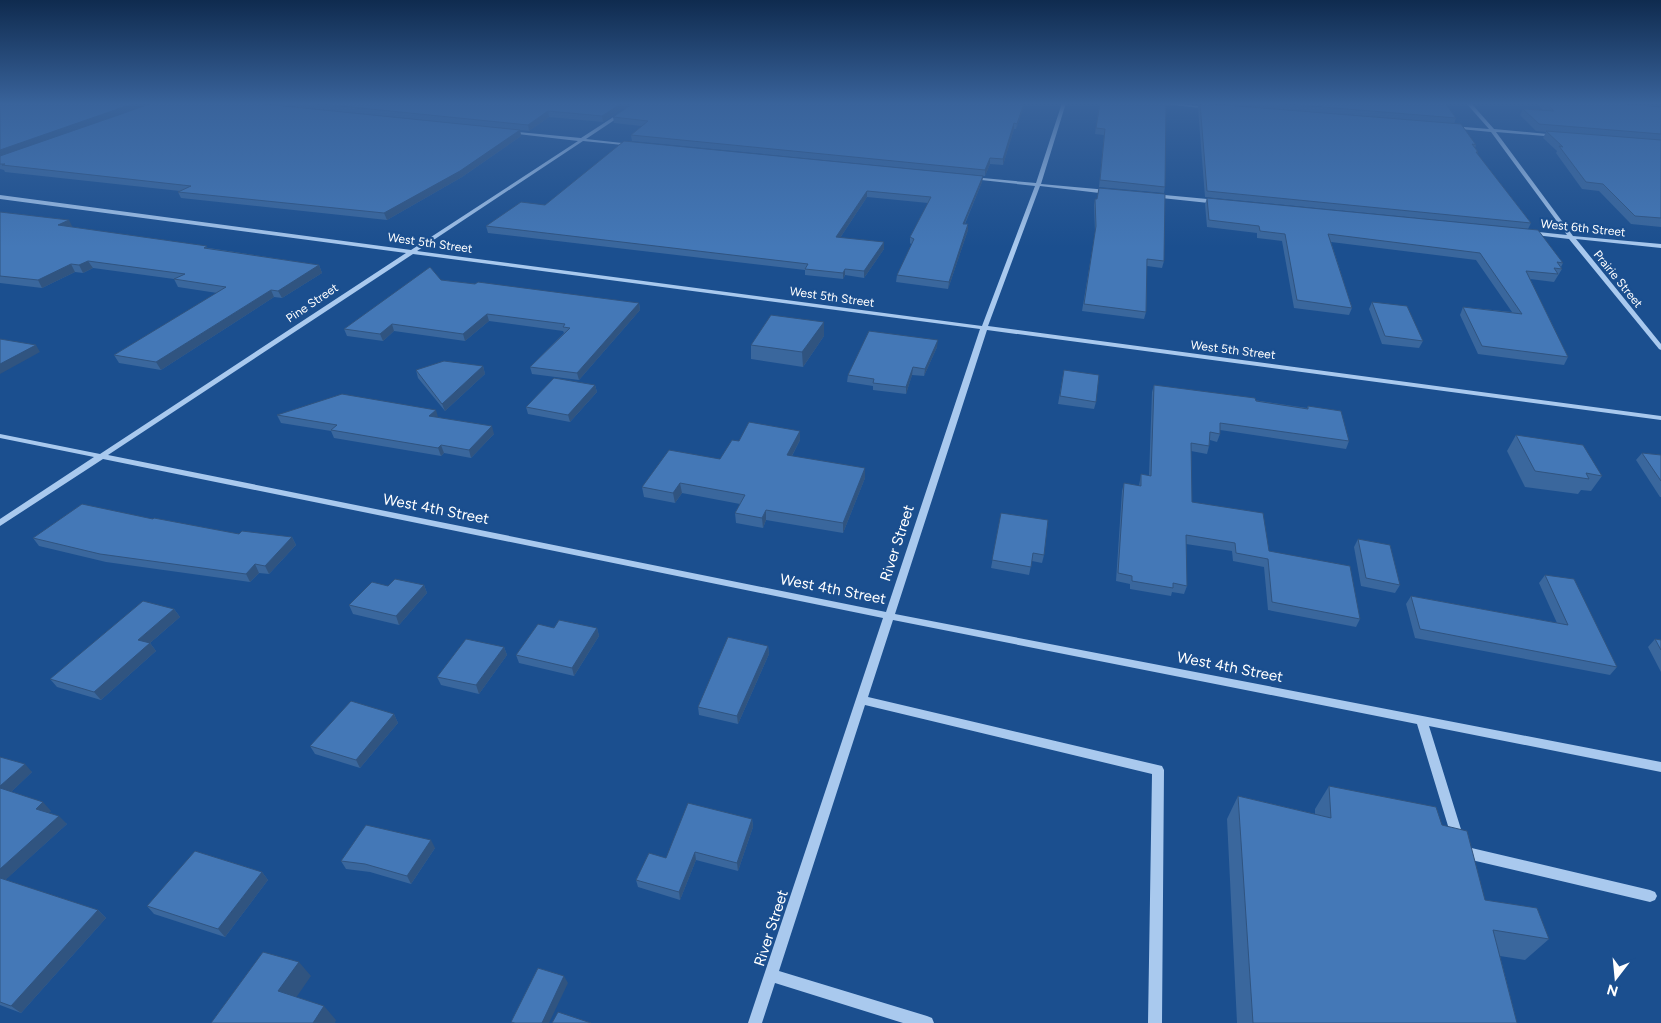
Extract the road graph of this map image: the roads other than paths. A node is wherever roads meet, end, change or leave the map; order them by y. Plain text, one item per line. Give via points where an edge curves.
1 (566, 151) edge
2 (1049, 151) edge
3 (1508, 151) edge
4 (969, 178) edge
5 (1038, 185) junction
6 (1117, 193) edge
7 (1147, 196) edge
8 (0, 197) edge
9 (1226, 203) edge
10 (1522, 232) edge
11 (1571, 237) junction
12 (1661, 246) edge
13 (410, 252) junction
14 (984, 328) junction
15 (1661, 348) edge
16 (1661, 418) edge
17 (0, 436) edge
18 (101, 456) junction
19 (0, 523) edge
20 (890, 616) junction
21 (862, 700) junction
22 (1421, 720) junction
23 (1661, 767) edge
24 (1650, 896) dead end
25 (771, 975) junction
26 (755, 1023) edge
27 (928, 1023) edge
28 (1155, 1023) edge

1 - 13 street, Pine Street
2 - 5 street, River Street
3 - 11 street, Prairie Street
4 - 5 street
5 - 6 street
5 - 14 street, River Street
7 - 9 street
8 - 13 street, West 5th Street
10 - 11 street, West 6th Street
11 - 12 street, West 6th Street
11 - 15 street, Prairie Street
13 - 14 street, West 5th Street
13 - 18 street, Pine Street
14 - 16 street, West 5th Street
14 - 20 street, River Street
17 - 18 street, West 4th Street
18 - 19 street, Pine Street
18 - 20 street, West 4th Street
20 - 21 street, River Street
20 - 22 street, West 4th Street
21 - 25 street, River Street
21 - 28 street via 1158,770
22 - 23 street, West 4th Street
22 - 24 street via 1462,852
25 - 26 street, River Street
25 - 27 street

